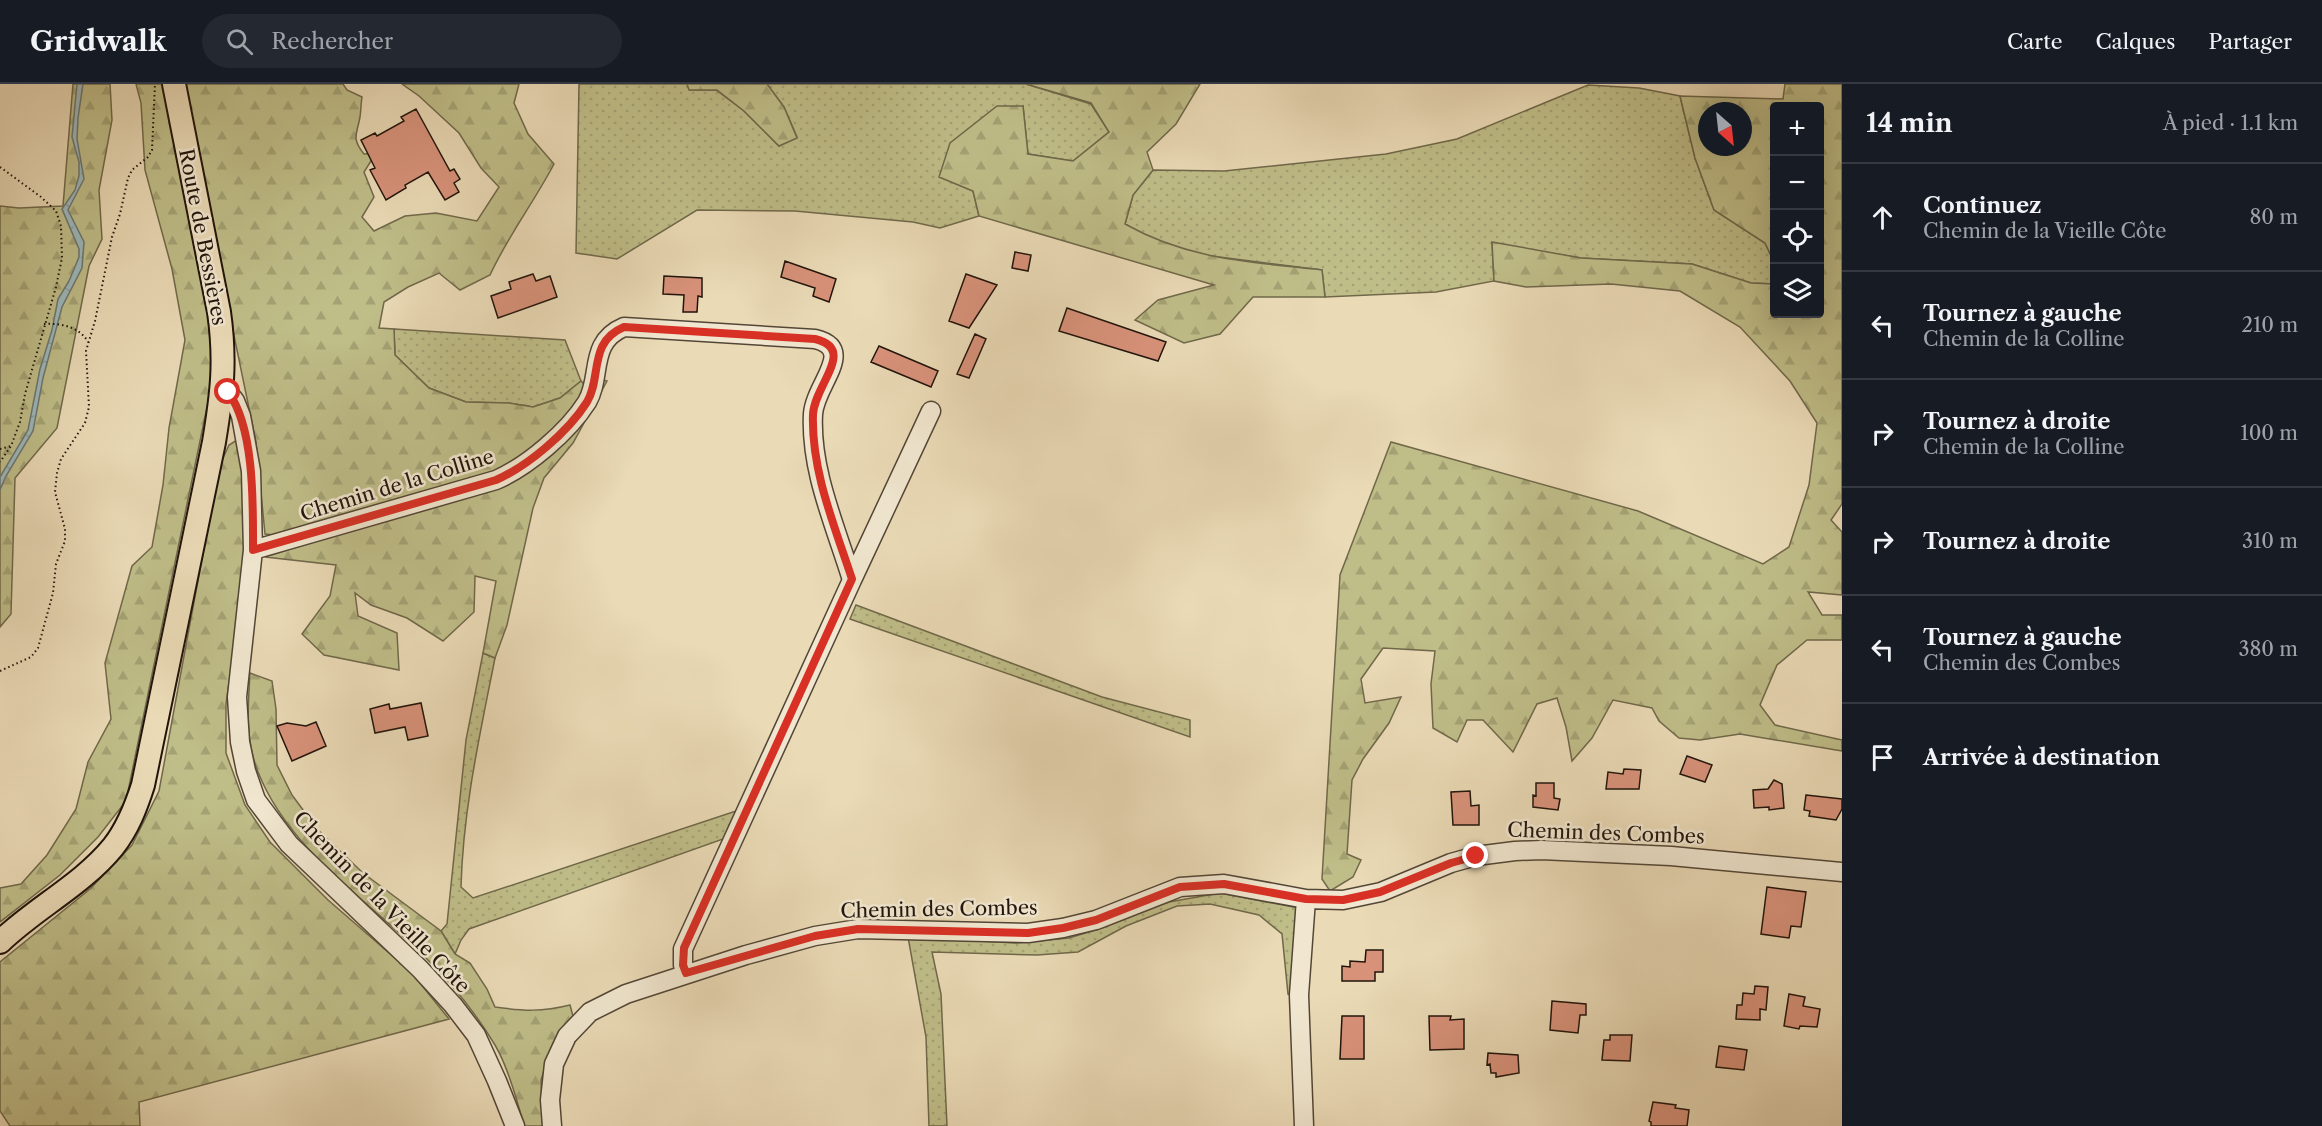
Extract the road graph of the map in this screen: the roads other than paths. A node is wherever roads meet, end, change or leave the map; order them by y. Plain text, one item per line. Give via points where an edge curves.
1 (174, 84) edge
2 (222, 390) junction
3 (931, 411) dead end
4 (253, 550) junction
5 (852, 579) junction
6 (1842, 872) edge
7 (1306, 899) junction
8 (0, 942) edge
9 (686, 973) junction
10 (515, 1126) edge
11 (552, 1126) edge
12 (1305, 1126) edge

1 - 2 main road, Route de Bessières via 219,312 224,346
2 - 4 street, Chemin de la Vieille Côte via 235,401 241,416 251,471
2 - 8 main road, Route de Bessières via 136,808 113,847 97,863
3 - 5 street
4 - 5 street, Chemin de la Colline via 514,472 568,425 587,401 600,352 609,338 624,327 815,339 833,347 832,364 813,412 814,440 820,478
4 - 10 street, Chemin de la Vieille Côte via 237,697 240,742 256,800 289,844 453,1005 476,1035
5 - 9 street via 684,948
6 - 7 street, Chemin des Combes via 1671,856 1515,851 1451,863 1360,897
7 - 9 street, Chemin des Combes via 1224,884 1180,887 1096,920 1063,928 1028,933 858,929 815,936
7 - 12 street via 1299,995
9 - 11 street, Chemin des Combes via 605,1003 577,1024 554,1064

